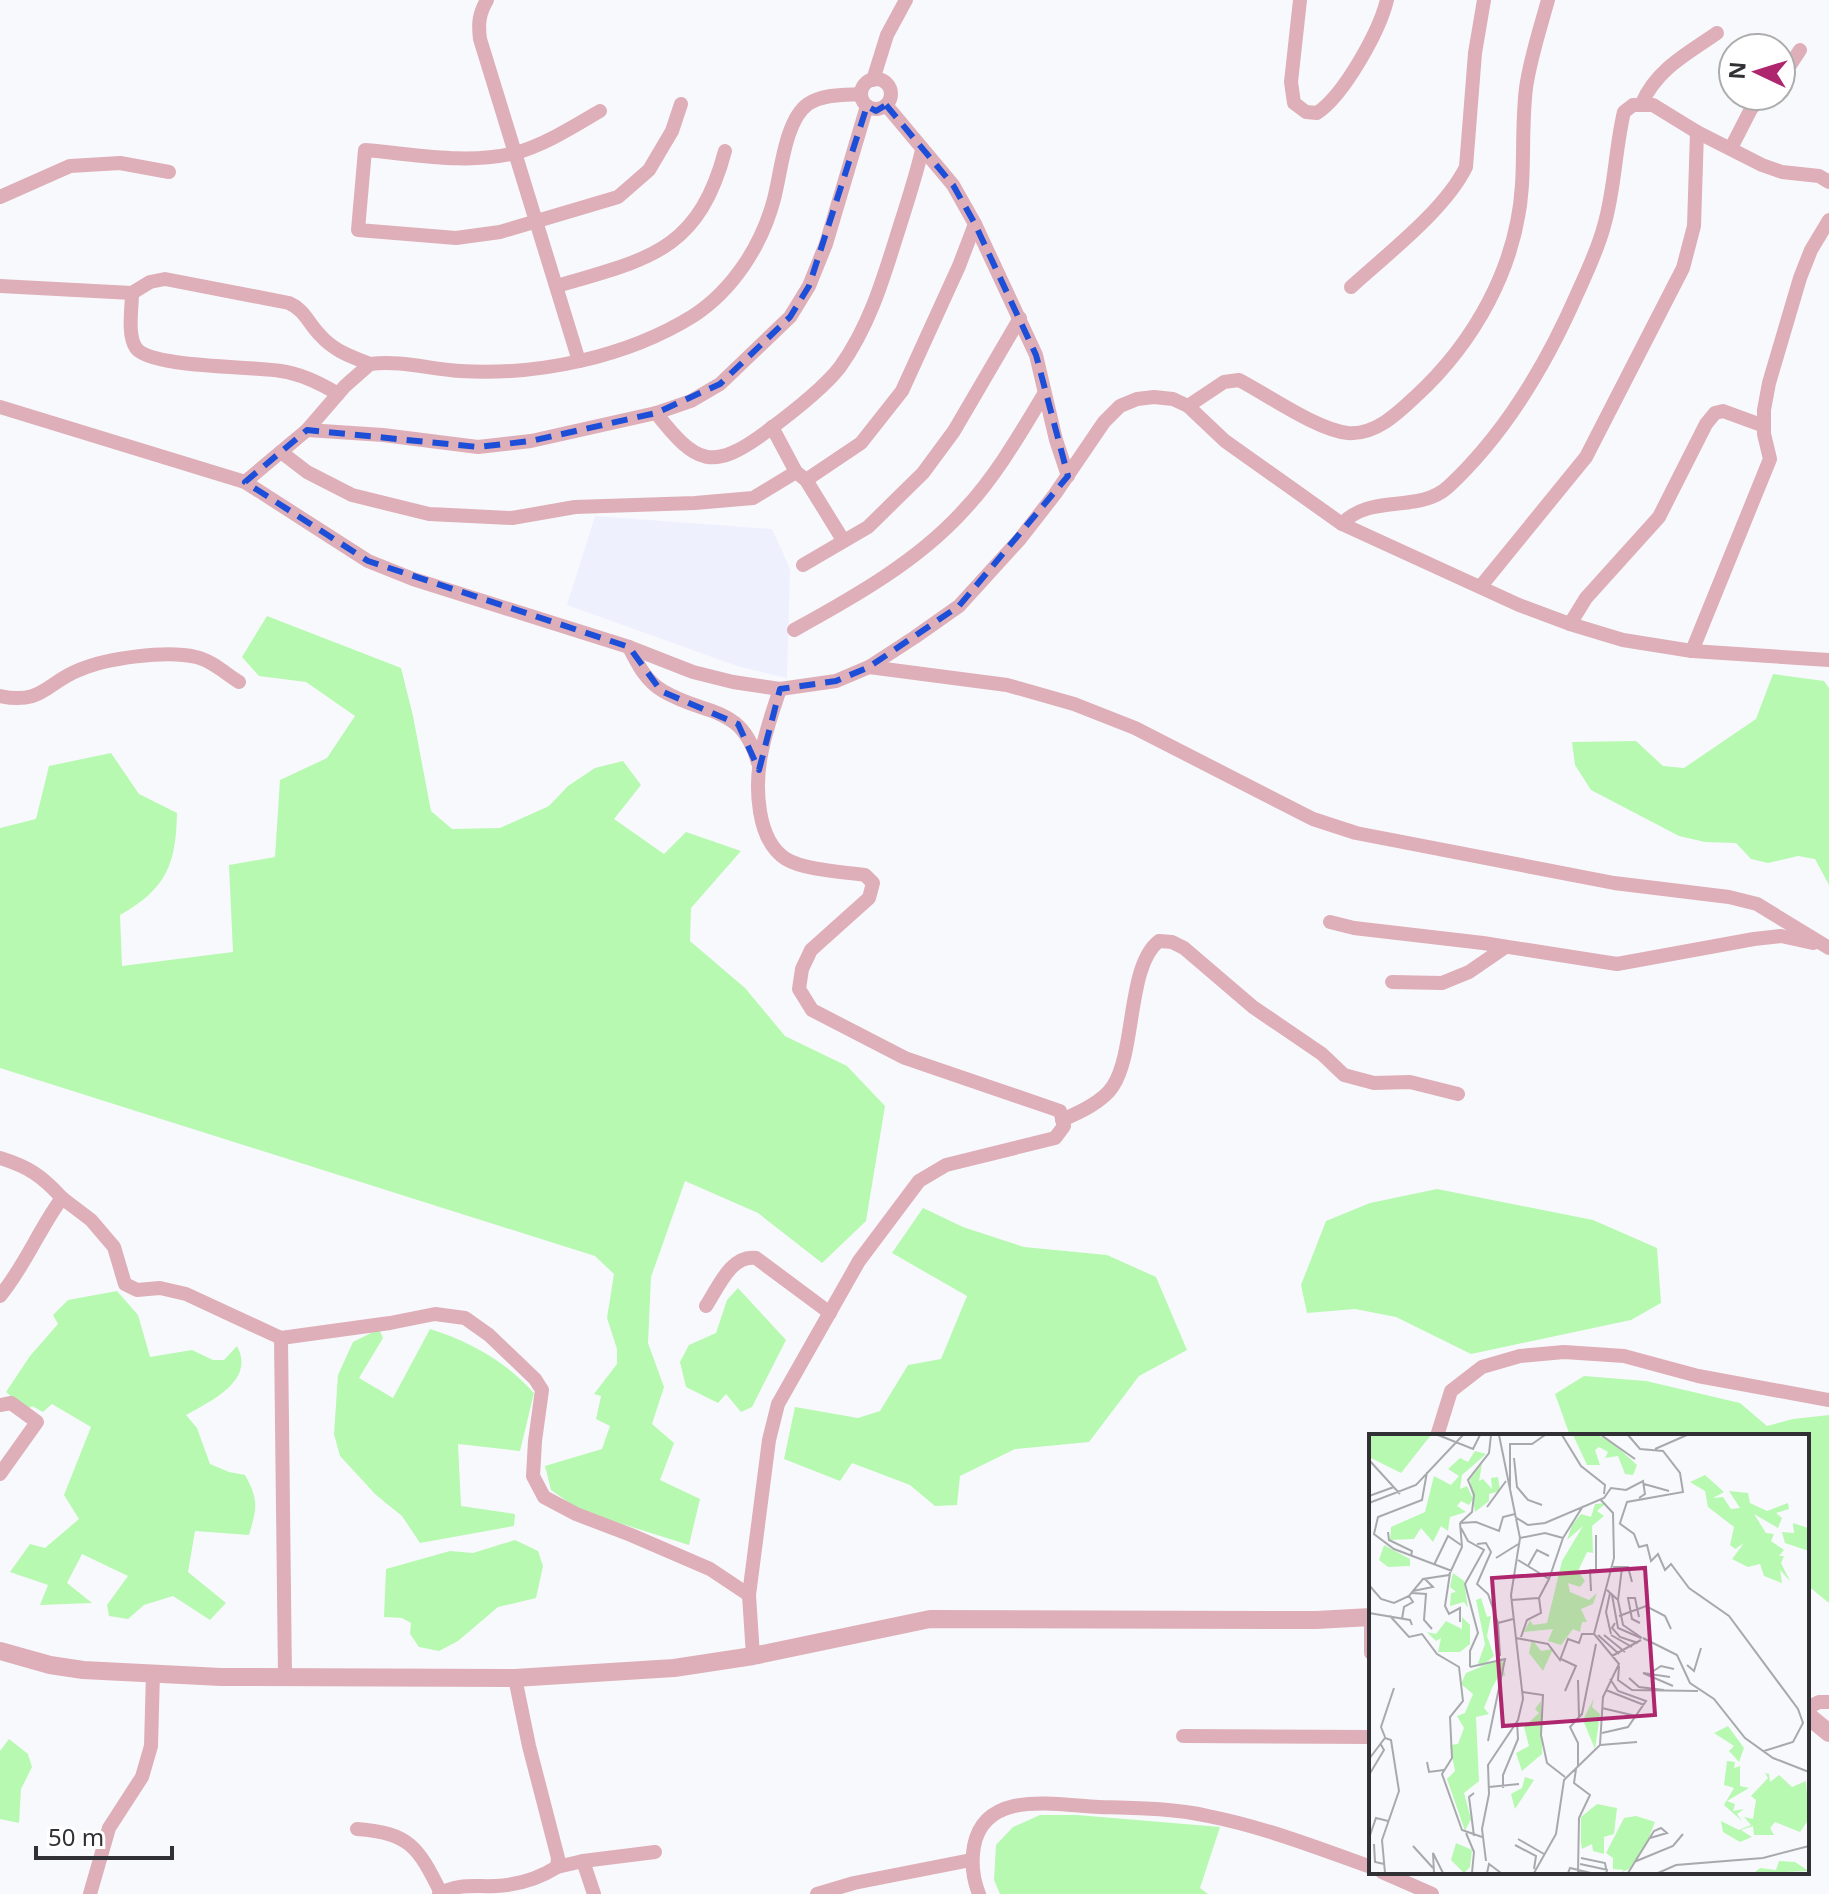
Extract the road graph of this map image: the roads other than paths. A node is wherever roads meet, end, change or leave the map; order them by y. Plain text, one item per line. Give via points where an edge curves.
1 (487, 0) edge
2 (906, 0) edge
3 (1300, 0) edge
4 (1387, 0) edge
5 (1484, 0) edge
6 (1548, 0) edge
7 (1717, 33) dead end
8 (1800, 50) dead end
9 (1797, 55) edge
10 (873, 80) junction
11 (864, 100) junction
12 (1642, 103) junction
13 (681, 104) dead end
14 (886, 105) junction
15 (600, 111) dead end
16 (1749, 112) edge
17 (1697, 132) junction
18 (1731, 148) junction
19 (922, 150) junction
20 (725, 151) dead end
21 (516, 153) junction
22 (169, 172) dead end
23 (1829, 182) edge
24 (0, 197) edge
25 (1829, 220) edge
26 (537, 221) junction
27 (975, 224) junction
28 (0, 286) edge
29 (557, 286) junction
30 (1351, 287) dead end
31 (132, 293) junction
32 (1020, 318) junction
33 (579, 361) junction
34 (370, 364) junction
35 (338, 394) junction
36 (1044, 394) junction
37 (1188, 406) junction
38 (1, 410) edge
39 (656, 413) junction
40 (1764, 426) junction
41 (772, 427) junction
42 (307, 430) junction
43 (281, 452) junction
44 (801, 476) junction
45 (1068, 476) junction
46 (245, 482) junction
47 (1342, 524) junction
48 (843, 540) junction
49 (803, 565) dead end
50 (1481, 586) junction
51 (1570, 624) junction
52 (794, 630) dead end
53 (629, 647) junction
54 (1692, 651) junction
55 (1829, 660) edge
56 (869, 667) junction
57 (239, 682) dead end
58 (780, 689) junction
59 (0, 696) edge
60 (759, 770) junction
61 (1330, 922) dead end
62 (1825, 946) edge
63 (1504, 948) junction
64 (1392, 982) dead end
65 (1458, 1094) dead end
66 (1062, 1120) junction
67 (0, 1158) edge
68 (62, 1198) junction
69 (0, 1296) edge
70 (706, 1306) dead end
71 (830, 1313) junction
72 (281, 1338) junction
73 (1829, 1400) edge
74 (0, 1405) edge
75 (1438, 1434) edge
76 (0, 1474) edge
77 (749, 1595) junction
78 (1369, 1617) edge
79 (0, 1651) edge
80 (753, 1656) junction
81 (153, 1673) junction
82 (285, 1677) junction
83 (515, 1678) junction
84 (1829, 1702) edge
85 (1809, 1707) edge
86 (1809, 1717) edge
87 (1829, 1733) edge
88 (1183, 1736) dead end
89 (1369, 1737) edge
90 (357, 1829) dead end
91 (655, 1852) dead end
92 (971, 1860) junction
93 (583, 1861) junction
94 (1369, 1866) edge
95 (557, 1867) junction
96 (1387, 1874) edge
97 (440, 1893) edge
98 (90, 1894) edge
99 (594, 1894) edge
100 (817, 1894) edge
101 (979, 1894) edge
102 (1432, 1894) edge

1 - 21 street via 480,12 480,39
2 - 10 street via 887,35
3 - 4 street via 1291,82 1294,103 1317,113 1328,106 1369,46
5 - 30 street via 1466,167 1436,208
6 - 37 street via 1526,86 1522,186 1506,262 1466,342 1433,381 1393,418 1369,431 1348,433 1324,426 1239,380 1224,382
7 - 12 street via 1669,67 1650,85
8 - 9 street
10 - 11 street via 865,84
10 - 14 street via 889,87
11 - 14 street via 876,109
11 - 33 street via 818,99 798,113 763,231 715,299 672,328
11 - 39 street via 826,244 790,317 720,384
12 - 17 street
12 - 47 street via 1624,112 1604,227 1586,274 1539,371 1499,431 1445,490 1368,507
13 - 26 street via 649,170 618,197
14 - 19 street
15 - 21 street
16 - 18 street
17 - 18 street
17 - 50 street via 1694,226 1683,268 1586,457
18 - 23 street via 1782,172
19 - 27 street via 953,185
19 - 41 street via 878,299 856,341 838,369
20 - 29 street via 714,186 686,232 659,252
21 - 26 street
21 - 26 street via 467,159 365,150 358,230 456,238
22 - 24 street via 120,163 70,166
25 - 40 street via 1800,278 1769,383
26 - 29 street
27 - 32 street
27 - 44 street via 888,412 861,443
28 - 31 street
29 - 33 street
31 - 34 street via 165,279 289,303 300,308 339,352
31 - 35 street via 133,342 146,356 279,370
32 - 36 street via 1036,355
32 - 48 street via 923,473 868,527
33 - 34 street via 497,371
34 - 35 street
35 - 42 street
36 - 45 street
36 - 52 street via 964,511 890,572
37 - 45 street via 1154,397 1120,406
37 - 47 street via 1225,441
38 - 46 street
39 - 41 street via 700,457 732,453
39 - 42 street via 531,441 478,447
40 - 51 street via 1715,413 1659,517 1586,598
40 - 54 street via 1770,459
41 - 44 street
42 - 43 street
43 - 44 street via 352,495 429,514 512,518 575,507 753,498
43 - 46 street
44 - 48 street
45 - 56 street via 959,606
46 - 53 street via 368,561
47 - 50 street
48 - 49 street
50 - 51 street
51 - 54 street via 1623,640
53 - 58 street via 693,672
53 - 60 street via 642,673 661,691 738,724
54 - 55 street
56 - 58 street via 836,681
56 - 62 street via 1007,685 1074,704 1135,728 1313,819 1356,833 1614,883 1729,897 1757,904
57 - 59 street via 199,657 168,654 78,670 21,701
58 - 60 street
60 - 66 street via 762,819 768,839 783,858 865,875 873,883 869,898 811,950 799,989 812,1010 905,1058 1060,1111
61 - 63 street
62 - 63 street via 1781,936 1617,964
63 - 64 street via 1442,983
65 - 66 street via 1344,1075 1184,948 1159,941 1143,964 1122,1068 1112,1089
66 - 71 street via 1064,1126 1055,1138 946,1165 919,1181 859,1261
67 - 68 street via 43,1177
68 - 69 street
68 - 72 street via 114,1247 125,1284 186,1294
70 - 71 street via 737,1260 746,1256
71 - 77 street via 778,1404
72 - 77 street via 435,1314 465,1318 542,1390 533,1476 544,1497 710,1569
72 - 82 street
73 - 75 street via 1698,1376 1624,1356 1564,1352 1482,1367 1451,1391
74 - 76 street via 11,1403 37,1422
77 - 80 street
78 - 80 street via 930,1619
79 - 81 street via 50,1665
80 - 83 street via 674,1668
81 - 82 street
81 - 98 street via 151,1746 142,1777 109,1828
82 - 83 street
83 - 95 street
84 - 85 street
86 - 87 street
88 - 89 street
90 - 97 street via 388,1831 402,1839 416,1851
91 - 93 street
92 - 94 street via 981,1825 994,1813 1035,1803 1184,1811
92 - 100 street
92 - 101 street
93 - 95 street
93 - 99 street
95 - 97 street via 525,1883 453,1887
96 - 102 street

